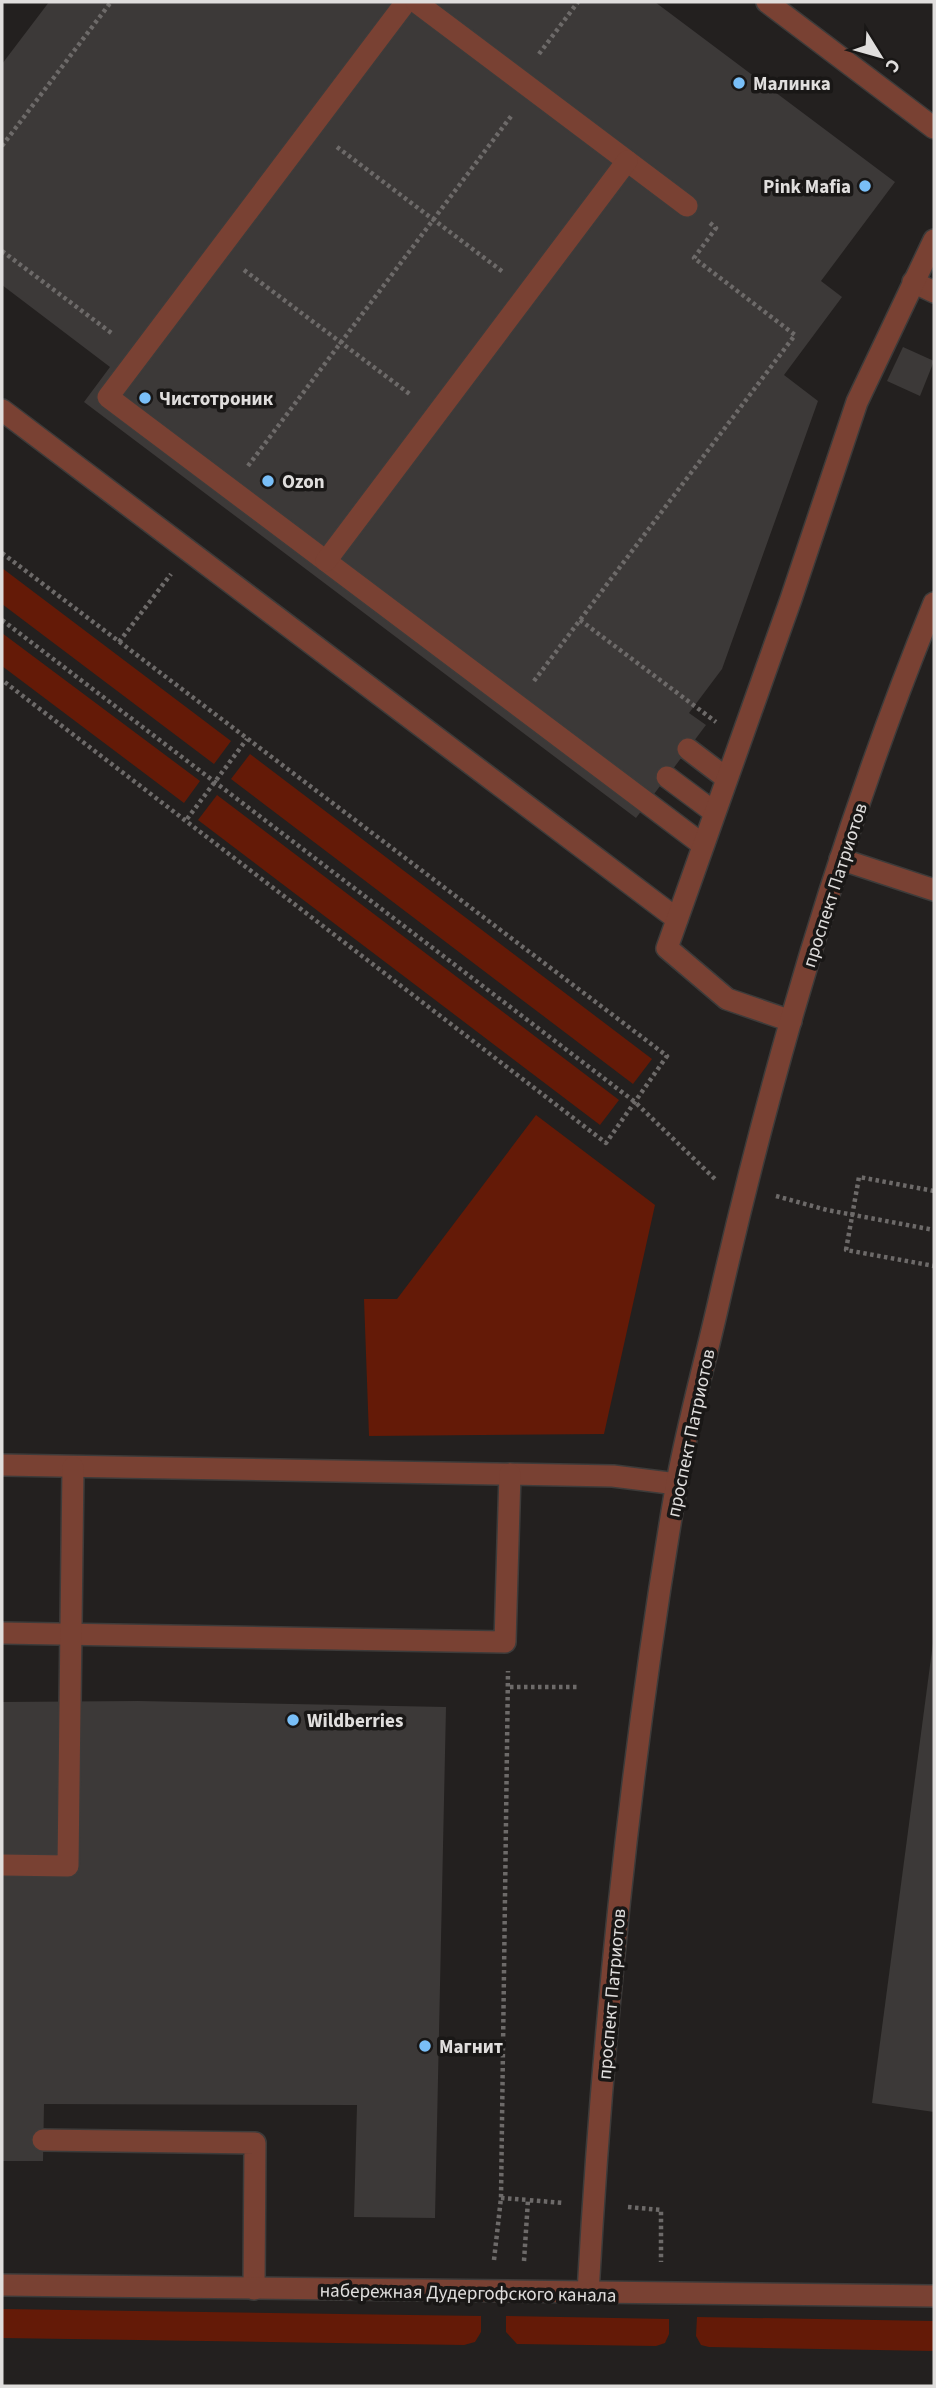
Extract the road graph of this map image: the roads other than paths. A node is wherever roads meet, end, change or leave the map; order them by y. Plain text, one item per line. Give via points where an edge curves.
1 (406, 2) edge
2 (416, 2) edge
3 (767, 2) edge
4 (934, 128) edge
5 (627, 161) junction
6 (687, 206) road end
7 (934, 240) edge
8 (913, 282) junction
9 (934, 292) edge
10 (2, 411) edge
11 (326, 561) junction
12 (934, 603) edge
13 (688, 749) dead end
14 (667, 777) dead end
15 (726, 778) junction
16 (714, 812) junction
17 (703, 845) junction
18 (840, 859) junction
19 (934, 890) edge
20 (677, 919) junction
21 (791, 1021) junction
22 (2, 1465) edge
23 (73, 1466) junction
24 (510, 1474) junction
25 (677, 1484) junction
26 (2, 1633) edge
27 (72, 1635) junction
28 (2, 1865) edge
29 (43, 2140) dead end
30 (2, 2285) edge
31 (254, 2289) junction
32 (588, 2293) junction
33 (934, 2297) edge

1 - 11 street via 108,397
2 - 5 street
3 - 4 street
5 - 6 street
5 - 11 street
7 - 8 street
8 - 9 street
8 - 15 street via 857,402
10 - 20 street
11 - 17 street
12 - 18 street, проспект Патриотов
13 - 15 street
14 - 16 street
15 - 16 street
16 - 17 street
17 - 20 street
18 - 19 street
18 - 21 street, проспект Патриотов
20 - 21 street via 667,948 727,999
21 - 25 street, проспект Патриотов via 745,1188
22 - 23 street
23 - 24 street
23 - 27 street
24 - 25 street via 613,1476
24 - 27 street via 505,1642
25 - 32 street, проспект Патриотов via 627,1819
26 - 27 street
27 - 28 street via 68,1866
29 - 31 street via 255,2143
30 - 31 street, набережная Дудергофского канала
31 - 32 street, набережная Дудергофского канала
32 - 33 street, набережная Дудергофского канала

